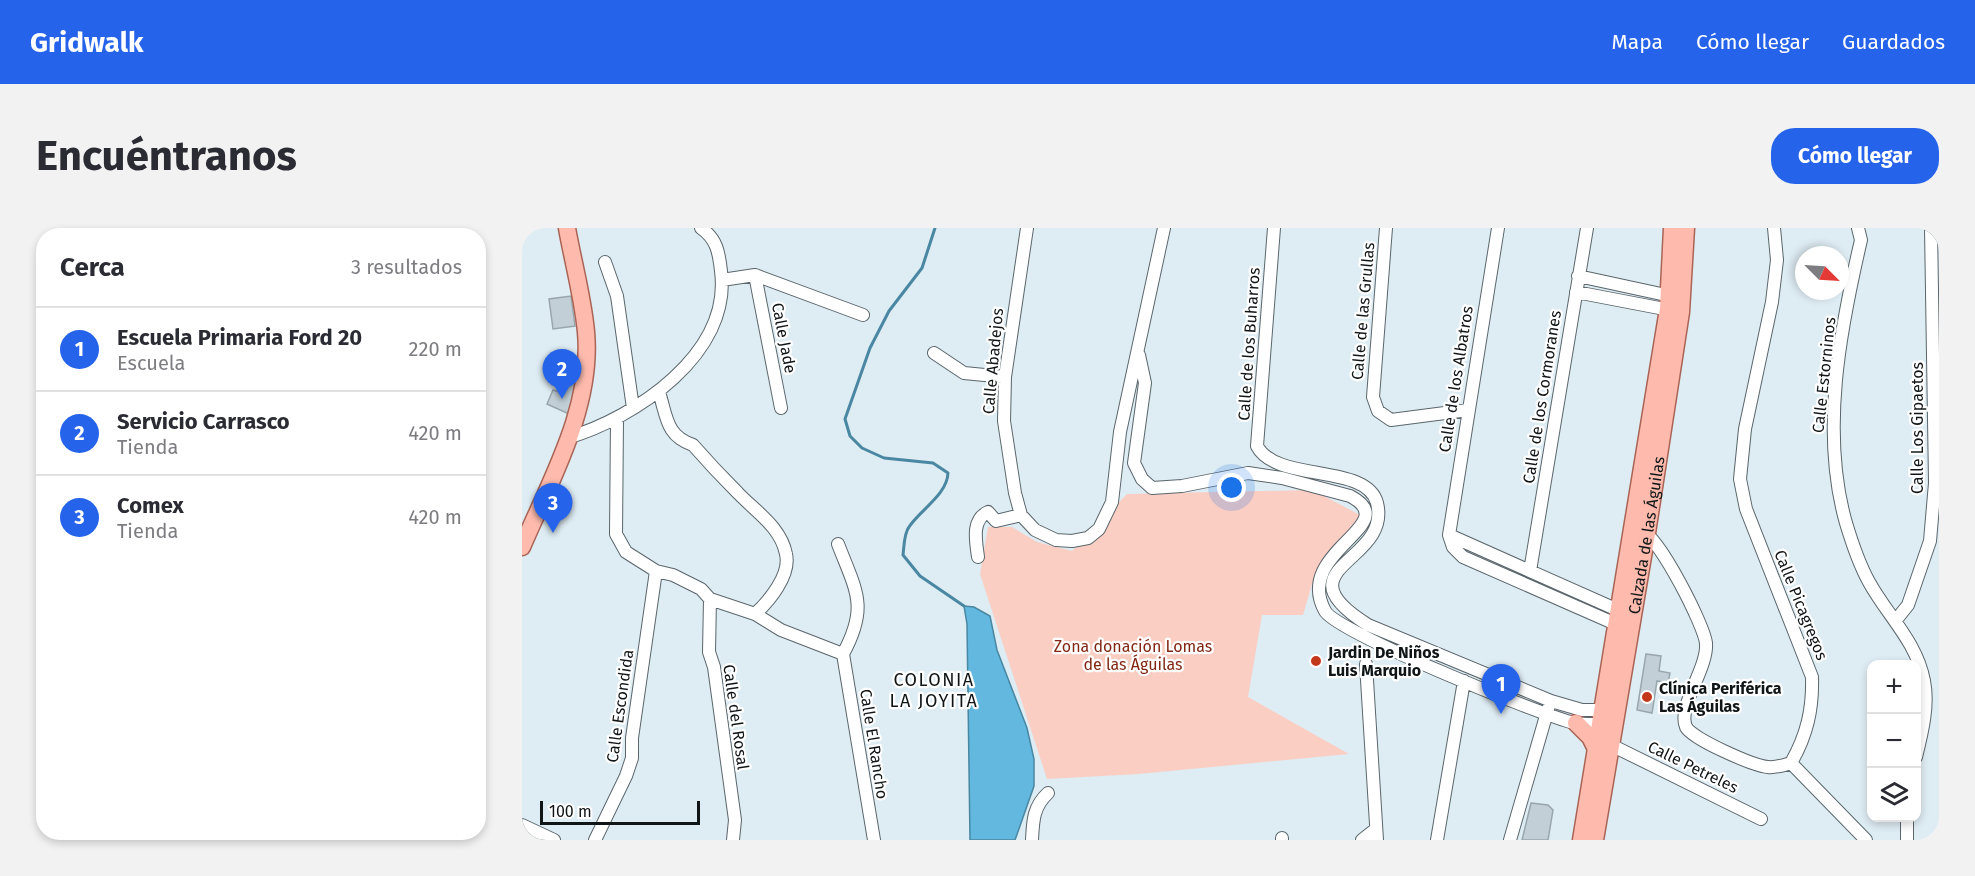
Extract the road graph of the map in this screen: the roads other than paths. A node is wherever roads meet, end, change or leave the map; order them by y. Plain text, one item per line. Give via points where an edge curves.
1 (567, 228) edge
2 (701, 228) edge
3 (1027, 228) edge
4 (1164, 228) edge
5 (1274, 228) edge
6 (1386, 228) edge
7 (1498, 228) edge
8 (1587, 228) edge
9 (1672, 228) edge
10 (1686, 228) edge
11 (1858, 228) edge
12 (1930, 228) edge
13 (1777, 229) edge
14 (605, 262) dead end
15 (756, 275) junction
16 (1578, 276) junction
17 (722, 280) junction
18 (1576, 292) junction
19 (1675, 304) junction
20 (863, 315) dead end
21 (934, 353) dead end
22 (1139, 355) junction
23 (1005, 377) junction
24 (659, 392) junction
25 (633, 408) junction
26 (781, 408) dead end
27 (1468, 410) junction
28 (617, 420) junction
29 (567, 438) junction
30 (1021, 515) junction
31 (1640, 531) junction
32 (1449, 535) junction
33 (838, 544) dead end
34 (522, 547) edge
35 (978, 557) dead end
36 (656, 571) junction
37 (1530, 571) junction
38 (710, 599) junction
39 (755, 614) junction
40 (1619, 618) junction
41 (1896, 620) junction
42 (843, 654) junction
43 (1366, 664) dead end
44 (1464, 681) junction
45 (1551, 701) junction
46 (1546, 714) junction
47 (1609, 718) junction
48 (1576, 723) junction
49 (1921, 736) edge
50 (1604, 748) junction
51 (1791, 763) junction
52 (1048, 794) dead end
53 (1761, 819) dead end
54 (1907, 822) edge
55 (522, 825) edge
56 (1376, 835) edge
57 (554, 840) edge
58 (596, 840) edge
59 (733, 840) edge
60 (874, 840) edge
61 (1032, 840) edge
62 (1362, 840) edge
63 (1437, 840) edge
64 (1510, 840) edge
65 (1581, 840) edge
66 (1595, 840) edge
67 (1866, 840) edge
68 (1907, 840) edge

1 - 29 main road via 586,333 579,404
2 - 17 street via 712,235 719,251
3 - 23 street, Calle Abadejos
4 - 22 street
5 - 45 street, Calle de los Buharros via 1257,446 1267,459 1356,482 1377,502 1379,525 1372,538 1334,574 1331,586 1335,598 1345,611 1368,625
6 - 27 street, Calle de las Grullas via 1372,397 1378,411 1391,420
7 - 27 street, Calle de los Albatros
8 - 16 street, Calle de los Cormoranes
9 - 19 main road, Calzada de las Águilas
10 - 19 main road, Calzada de las Águilas
11 - 41 street, Calle Estorninos via 1861,240 1837,383 1833,437 1836,468 1846,522 1858,556 1870,583
12 - 41 street, Calle Los Gipaetos via 1935,483 1930,541 1908,605
13 - 51 street, Calle Picagregos via 1772,302 1745,429 1740,479 1746,509 1812,677 1813,703 1808,727
14 - 25 street via 617,296
15 - 17 street
15 - 20 street
15 - 26 street, Calle Jade
16 - 18 street, Calle de los Cormoranes
16 - 19 street
17 - 24 street via 705,340
18 - 19 street
18 - 37 street, Calle de los Cormoranes
19 - 31 main road, Calzada de las Águilas
21 - 23 street via 964,373
22 - 30 street via 1120,432 1112,502 1099,529 1088,538 1056,540 1035,530
22 - 44 street via 1144,383 1134,463 1142,479 1152,488 1174,487 1248,473 1282,478 1360,501 1366,517 1361,528 1327,561 1319,577 1317,588 1325,612 1347,628
23 - 30 street, Calle Abadejos via 1004,421
24 - 25 street
24 - 39 street via 672,432 679,440 693,445 777,533 786,554 786,570 768,602
25 - 28 street
27 - 32 street, Calle de los Albatros
28 - 29 street
28 - 36 street via 616,534 626,552
29 - 34 main road
30 - 35 street via 996,521 988,512 981,515 975,527
31 - 40 main road, Calzada de las Águilas
31 - 47 main road, Calzada de las Águilas
31 - 51 street via 1681,583 1706,643 1702,668 1685,711 1686,727 1695,737 1745,760 1768,767
32 - 37 street
32 - 40 street via 1463,557
33 - 42 street via 859,599 859,617
36 - 38 street via 701,589
36 - 58 street, Calle Escondida via 632,758
37 - 40 street
38 - 39 street
38 - 59 street, Calle del Rosal via 709,652 735,820
39 - 42 street via 781,630
40 - 47 main road, Calzada de las Águilas
41 - 49 street, Calle Estorninos via 1920,663 1925,683
42 - 60 street, Calle El Rancho
43 - 56 street
44 - 46 street
44 - 63 street
45 - 46 street
45 - 47 street
46 - 48 street
46 - 64 street
47 - 48 street
47 - 50 main road, Calzada de las Águilas
48 - 50 main road
50 - 53 street, Calle Petreles
50 - 65 main road, Calzada de las Águilas
50 - 66 main road, Calzada de las Águilas
51 - 67 street
52 - 61 street via 1034,811
54 - 68 street
55 - 57 street
56 - 62 street

